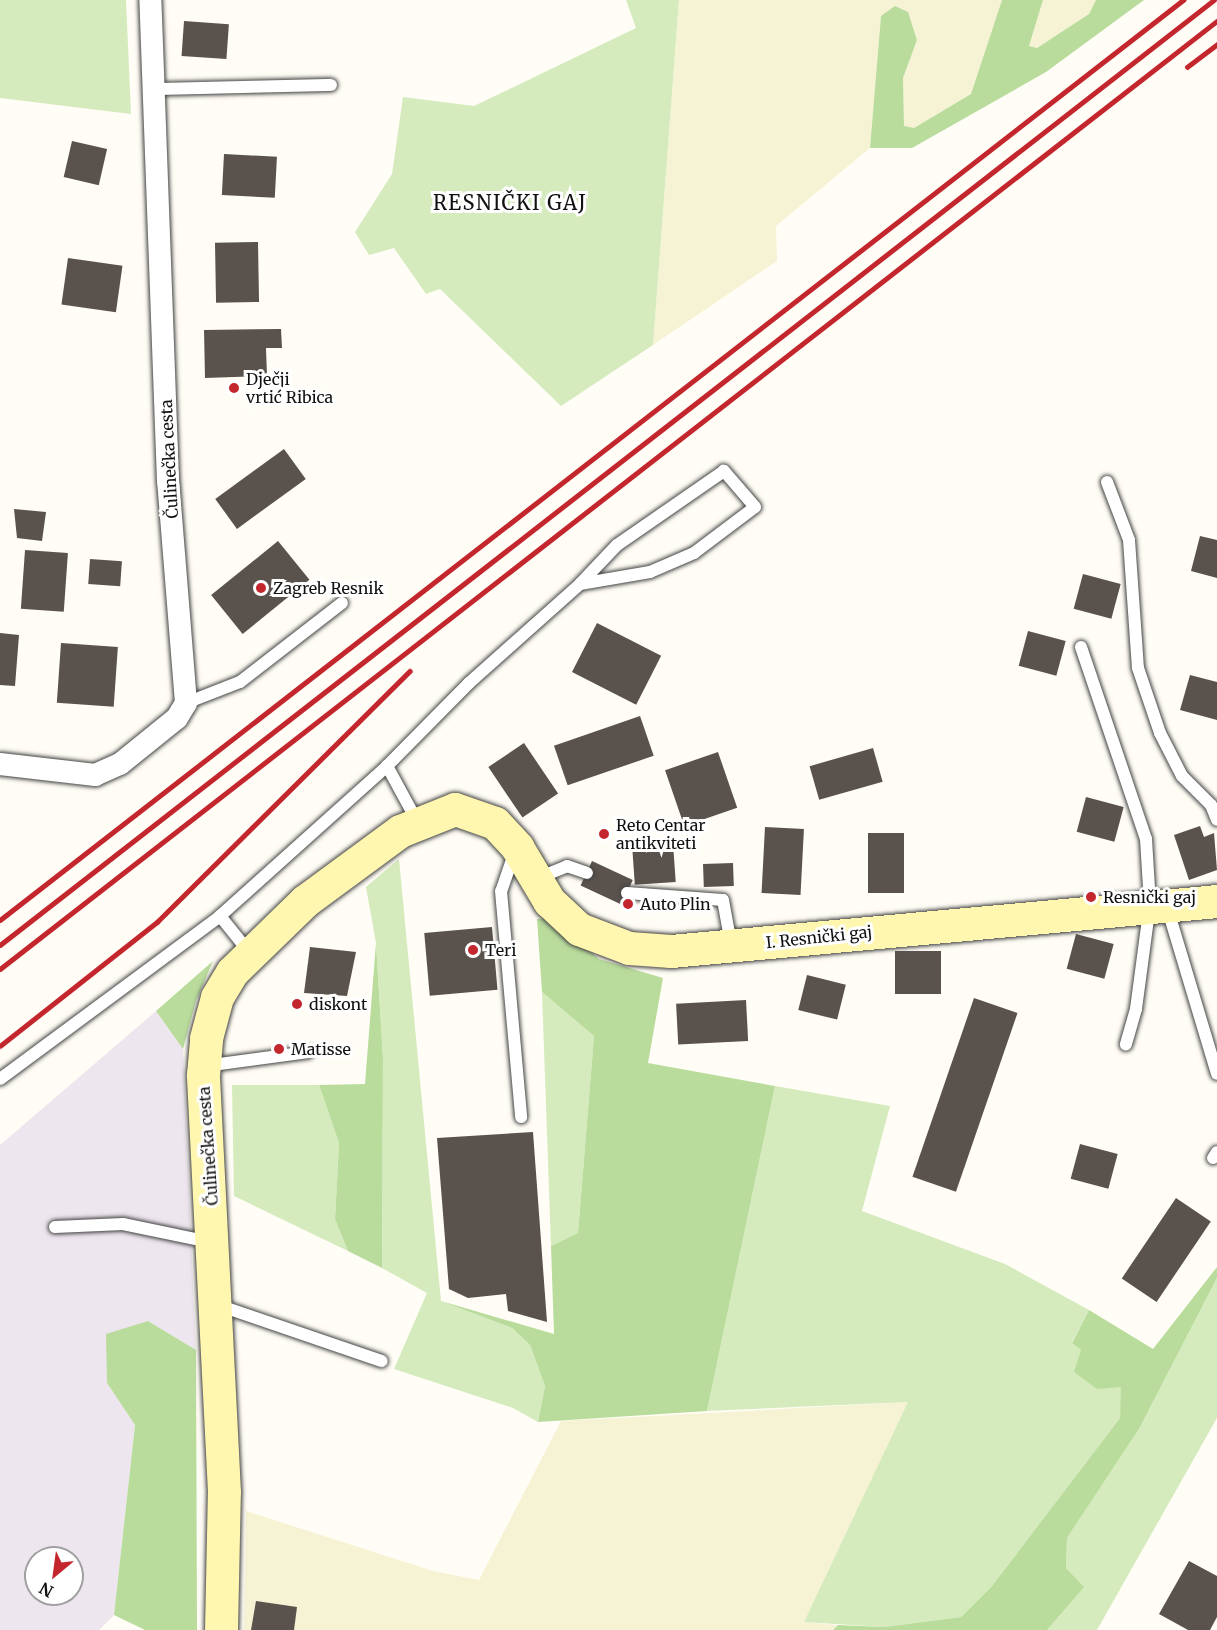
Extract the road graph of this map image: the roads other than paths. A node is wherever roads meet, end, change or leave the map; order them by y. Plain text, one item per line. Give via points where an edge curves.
1 (150, 0) edge
2 (331, 85) dead end
3 (154, 89) junction
4 (1107, 482) dead end
5 (580, 584) junction
6 (342, 603) dead end
7 (1081, 646) dead end
8 (186, 703) junction
9 (0, 764) edge
10 (387, 766) junction
11 (478, 814) joint
12 (1217, 820) edge
13 (417, 821) junction
14 (517, 847) junction
15 (587, 873) dead end
16 (535, 880) junction
17 (627, 893) dead end
18 (1217, 901) edge
19 (1158, 903) junction
20 (220, 916) junction
21 (731, 945) junction
22 (249, 952) junction
23 (1126, 1046) dead end
24 (308, 1052) dead end
25 (204, 1066) junction
26 (1217, 1074) edge
27 (0, 1079) edge
28 (521, 1117) dead end
29 (55, 1227) dead end
30 (215, 1243) junction
31 (218, 1305) junction
32 (382, 1361) dead end
33 (221, 1630) edge

1 - 3 street, Čulinečka cesta
2 - 3 lane
3 - 8 street, Čulinečka cesta via 168,481
4 - 12 lane via 1129,540 1138,668 1160,733 1182,776 1211,805
5 - 5 lane via 661,568 694,553 755,507 724,471 617,545
5 - 10 lane via 469,683
6 - 8 lane via 240,682
7 - 19 lane via 1146,838
8 - 9 street via 177,718 120,764 94,775
10 - 13 lane
10 - 20 lane
11 - 13 street, Čulinečka cesta via 455,809
11 - 14 street, I. Resnički gaj
13 - 22 street, Čulinečka cesta via 304,901
14 - 16 street, I. Resnički gaj
14 - 28 lane via 501,891
15 - 16 lane via 567,866
16 - 21 street, I. Resnički gaj via 563,916 599,940 671,951
17 - 21 lane via 723,900
18 - 19 street, I. Resnički gaj
19 - 21 street, I. Resnički gaj
19 - 23 lane
19 - 26 lane
20 - 22 lane
20 - 27 lane
22 - 25 street, Čulinečka cesta via 217,998
24 - 25 lane
25 - 30 street, Čulinečka cesta
29 - 30 lane via 123,1224
30 - 31 street, Čulinečka cesta
31 - 32 lane
31 - 33 street, Čulinečka cesta via 224,1492

